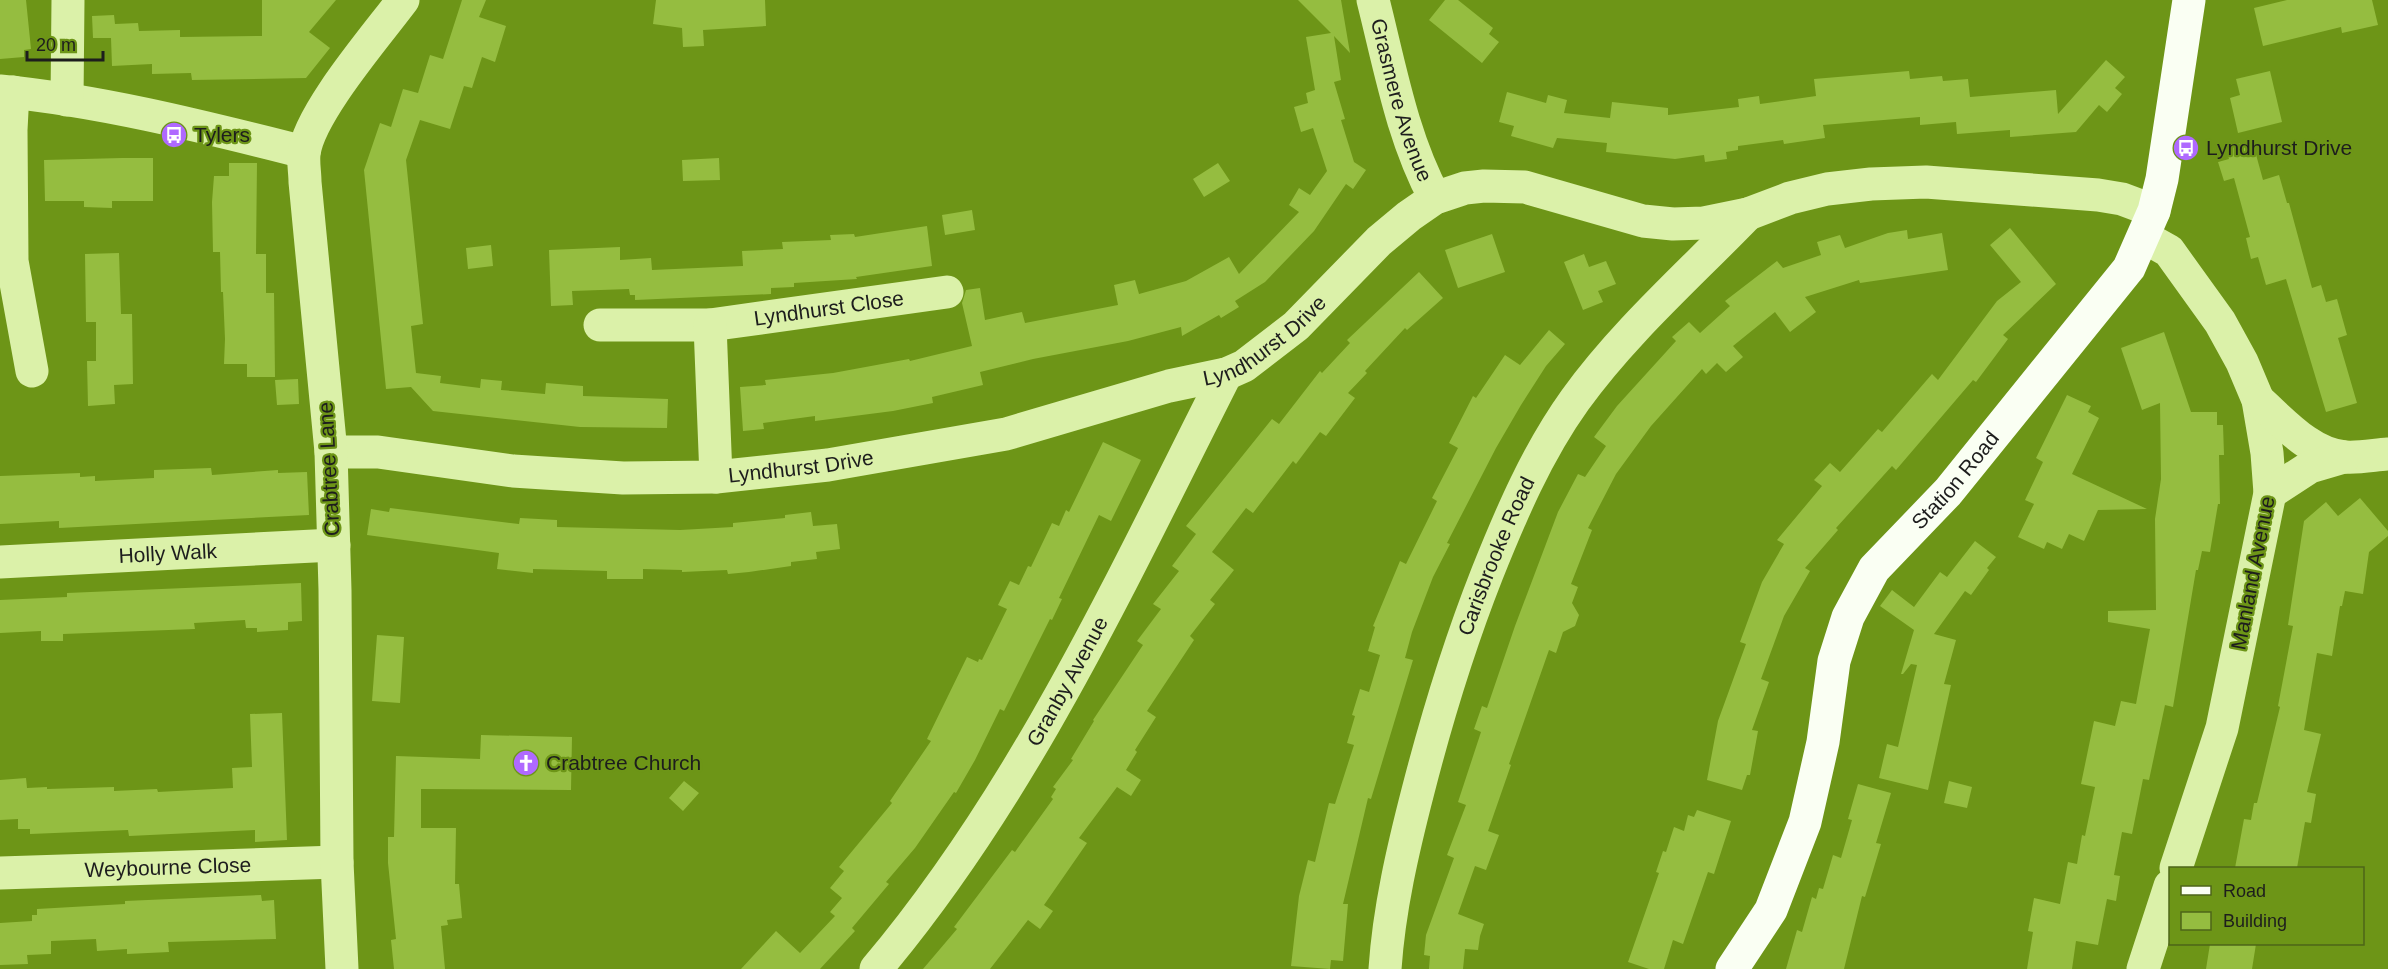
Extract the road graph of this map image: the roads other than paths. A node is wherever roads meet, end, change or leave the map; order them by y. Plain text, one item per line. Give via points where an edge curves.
1 (69, 0) edge
2 (403, 0) edge
3 (1373, 0) edge
4 (2189, 0) edge
5 (7, 91) edge
6 (67, 100) junction
7 (304, 152) junction
8 (1435, 198) junction
9 (1748, 214) junction
10 (2149, 224) junction
11 (947, 292) dead end
12 (600, 325) dead end
13 (710, 325) junction
14 (32, 371) dead end
15 (1226, 374) junction
16 (2258, 400) junction
17 (331, 452) junction
18 (2388, 454) edge
19 (2344, 457) junction
20 (716, 477) junction
21 (2270, 493) junction
22 (334, 545) junction
23 (0, 562) edge
24 (337, 862) junction
25 (2176, 867) edge
26 (0, 873) edge
27 (2169, 889) edge
28 (342, 969) edge
29 (876, 969) edge
30 (1385, 969) edge
31 (1732, 969) edge
32 (2143, 969) edge

1 - 6 street
2 - 7 street, Crabtree Lane via 334,91 317,118
3 - 8 street, Grasmere Avenue via 1408,136
4 - 10 main road, Station Road via 2162,179
5 - 6 street
5 - 14 street via 12,261
6 - 7 street via 177,120
7 - 17 street, Crabtree Lane
8 - 9 street, Lyndhurst Drive via 1465,188 1525,187 1673,225
8 - 15 street, Lyndhurst Drive via 1379,241 1296,326 1244,366
9 - 10 street, Lyndhurst Drive via 1827,189 1926,182 2122,199
9 - 30 street, Carisbrooke Road via 1613,352 1574,401 1535,464 1461,640 1404,846 1390,916
10 - 16 street, Manland Avenue via 2220,322
10 - 31 main road, Station Road via 2129,268 1955,483 1874,569 1848,616 1834,661 1823,742 1805,822 1771,910
11 - 13 street, Lyndhurst Close
12 - 13 street, Lyndhurst Close
13 - 20 street
15 - 20 street, Lyndhurst Drive via 1169,386 1006,434 828,465
15 - 29 street, Granby Avenue via 1062,693 1007,789 958,863
16 - 19 street via 2299,437
16 - 21 street, Manland Avenue
17 - 20 street, Lyndhurst Drive via 378,452 524,472 622,478
17 - 22 street, Crabtree Lane
18 - 19 street
19 - 21 street via 2310,467
21 - 25 street, Manland Avenue via 2222,728
22 - 23 street, Holly Walk
22 - 24 street, Crabtree Lane
24 - 26 street, Weybourne Close
24 - 28 street, Crabtree Lane
27 - 32 street

